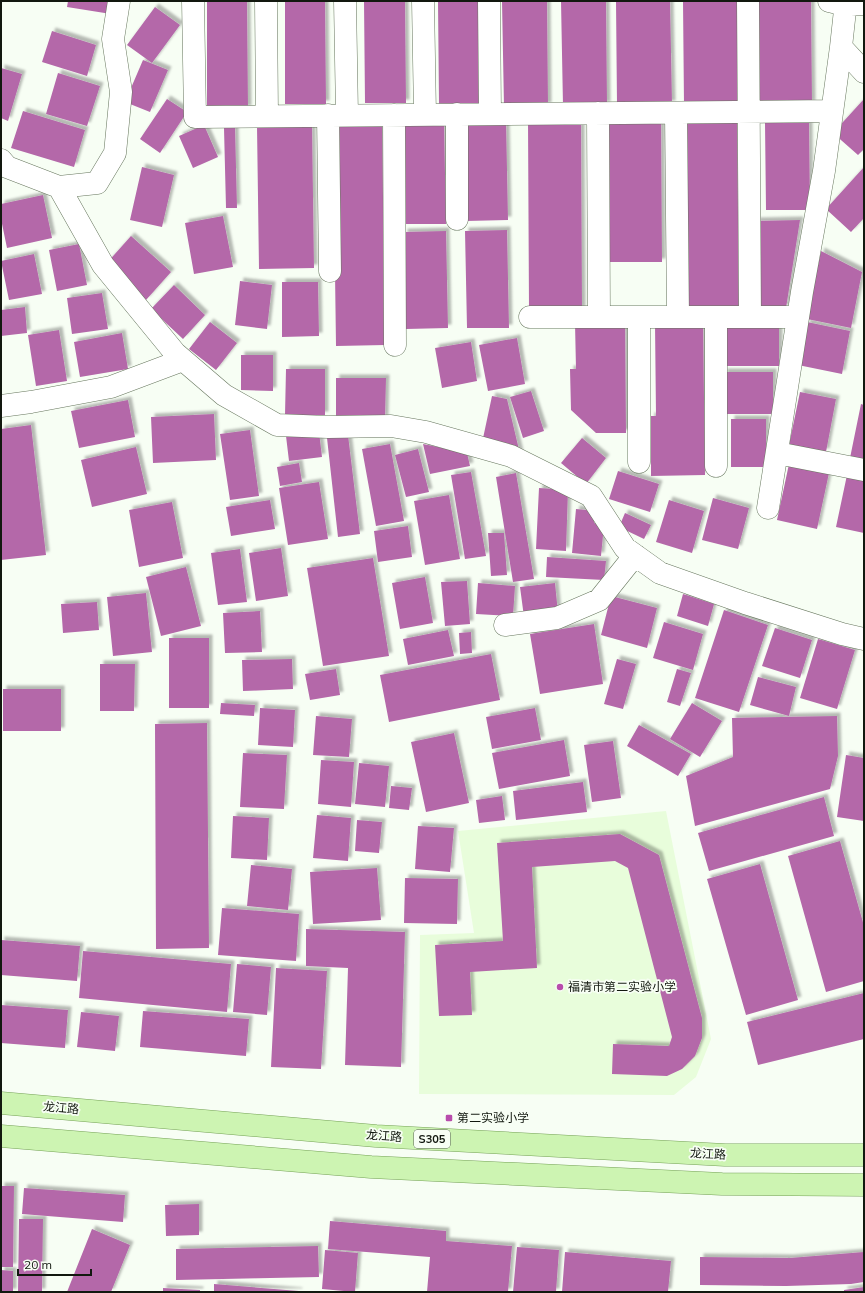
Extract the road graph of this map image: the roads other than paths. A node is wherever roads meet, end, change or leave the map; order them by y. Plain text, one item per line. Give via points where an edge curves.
1 (119, 1) edge
2 (194, 1) edge
3 (266, 1) edge
4 (345, 1) edge
5 (423, 1) edge
6 (489, 1) edge
7 (748, 1) edge
8 (846, 3) edge
9 (841, 47) junction
10 (864, 72) edge
11 (832, 111) junction
12 (749, 112) junction
13 (598, 113) junction
14 (676, 113) junction
15 (457, 114) junction
16 (490, 114) junction
17 (394, 115) junction
18 (425, 115) junction
19 (267, 116) junction
20 (337, 116) junction
21 (1, 160) edge
22 (59, 187) junction
23 (457, 219) dead end
24 (330, 271) dead end
25 (750, 316) junction
26 (798, 316) junction
27 (530, 317) dead end
28 (599, 317) junction
29 (639, 317) junction
30 (678, 317) junction
31 (716, 317) junction
32 (395, 345) dead end
33 (183, 360) junction
34 (1, 406) edge
35 (777, 454) junction
36 (639, 462) dead end
37 (716, 466) dead end
38 (864, 470) edge
39 (768, 508) dead end
40 (635, 555) junction
41 (505, 625) dead end
42 (864, 640) edge
43 (1, 1103) edge
44 (1, 1136) edge
45 (864, 1155) edge
46 (864, 1185) edge

1 - 22 street via 113,39 120,92 115,153 97,183
2 - 19 street via 194,117
3 - 19 street
4 - 20 street
5 - 18 street
6 - 16 street
7 - 12 street
8 - 9 street
9 - 10 street
9 - 11 street
11 - 12 street
11 - 26 street
12 - 14 street
12 - 25 street
13 - 14 street
13 - 16 street
13 - 28 street
14 - 30 street
15 - 16 street
15 - 18 street
15 - 23 street
17 - 18 street
17 - 20 street
17 - 32 street
19 - 20 street
20 - 24 street
21 - 22 street via 7,167
22 - 33 street via 103,265
25 - 26 street
25 - 31 street
26 - 35 street
27 - 28 street
28 - 29 street
29 - 30 street
29 - 36 street
30 - 31 street
31 - 37 street
33 - 34 street via 111,387
33 - 40 street via 224,395 277,425 328,428 391,426 426,432 511,456 591,496 625,548
35 - 38 street
35 - 39 street
40 - 41 street via 599,600 557,618
40 - 42 street via 660,573
43 - 45 main road, 龙江路 / S305 via 376,1136 725,1155
44 - 46 main road via 371,1167 722,1184

